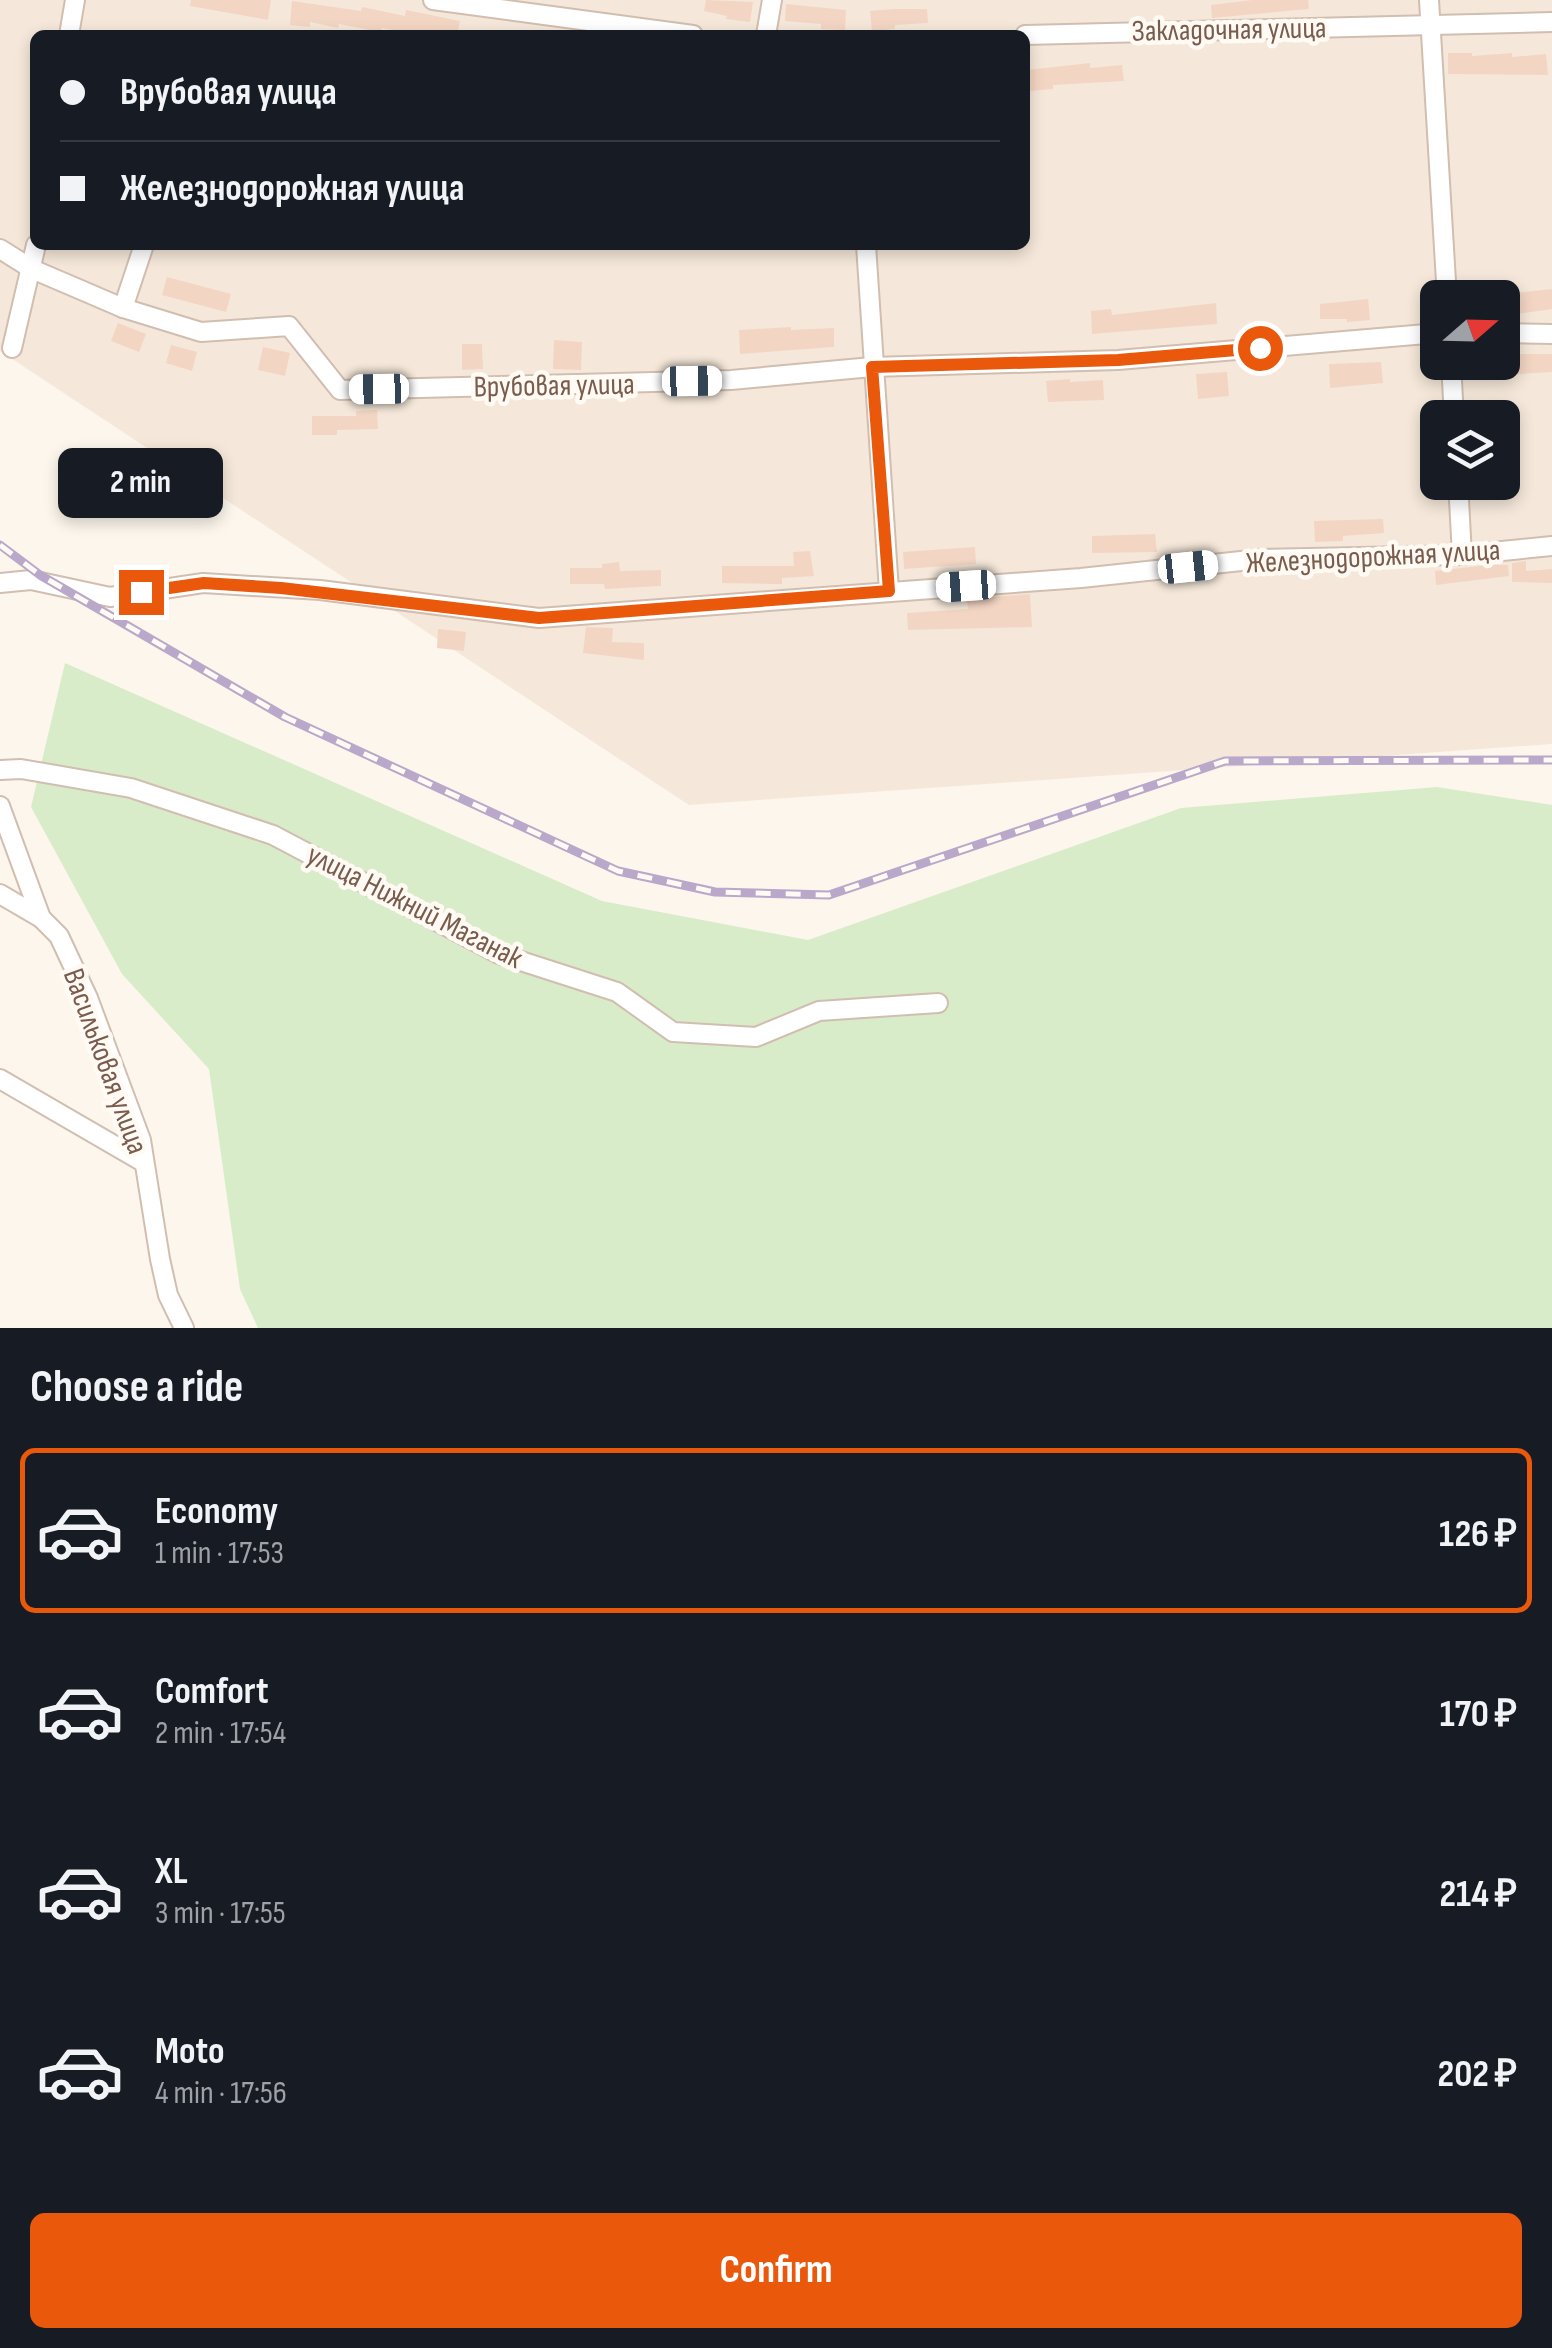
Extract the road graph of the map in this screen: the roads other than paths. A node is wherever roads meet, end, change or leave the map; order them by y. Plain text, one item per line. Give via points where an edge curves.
1 (75, 0) edge
2 (433, 0) edge
3 (772, 0) edge
4 (1429, 0) edge
5 (1552, 22) edge
6 (1430, 24) junction
7 (70, 30) edge
8 (656, 30) edge
9 (767, 30) edge
10 (1030, 35) edge
11 (0, 250) edge
12 (35, 250) edge
13 (142, 250) edge
14 (866, 250) edge
15 (32, 269) junction
16 (1446, 280) edge
17 (123, 308) junction
18 (1520, 333) edge
19 (1552, 334) edge
20 (1420, 335) edge
21 (12, 348) dead end
22 (872, 367) junction
23 (1459, 500) edge
24 (1552, 546) edge
25 (1462, 555) junction
26 (0, 583) edge
27 (889, 591) junction
28 (0, 770) edge
29 (0, 806) edge
30 (0, 894) edge
31 (41, 918) junction
32 (938, 1003) dead end
33 (0, 1078) edge
34 (143, 1162) junction
35 (184, 1328) edge

1 - 7 street
2 - 8 street
3 - 9 street
4 - 6 street
5 - 6 street, Закладочная улица
6 - 10 street, Закладочная улица
6 - 16 street
11 - 15 street, Врубовая улица
12 - 15 street
13 - 17 street
14 - 22 street
15 - 17 street, Врубовая улица
15 - 21 street
17 - 22 street, Врубовая улица via 201,332 289,326 340,390 731,380
18 - 19 street
20 - 22 street, Врубовая улица via 1118,360
22 - 27 street
23 - 25 street
24 - 25 street, Железнодорожная улица
25 - 27 street, Железнодорожная улица via 1260,560
26 - 27 street, Железнодорожная улица via 31,580 110,597 204,583 262,586 539,618
28 - 32 street, улица Нижний Маганак via 130,788 274,834 499,954 617,992 673,1032 756,1037 819,1010
29 - 31 street, Васильковая улица
30 - 31 street, Васильковая улица
31 - 34 street, Васильковая улица via 59,936 88,998 141,1140
33 - 34 street
34 - 35 street, Васильковая улица via 168,1295

